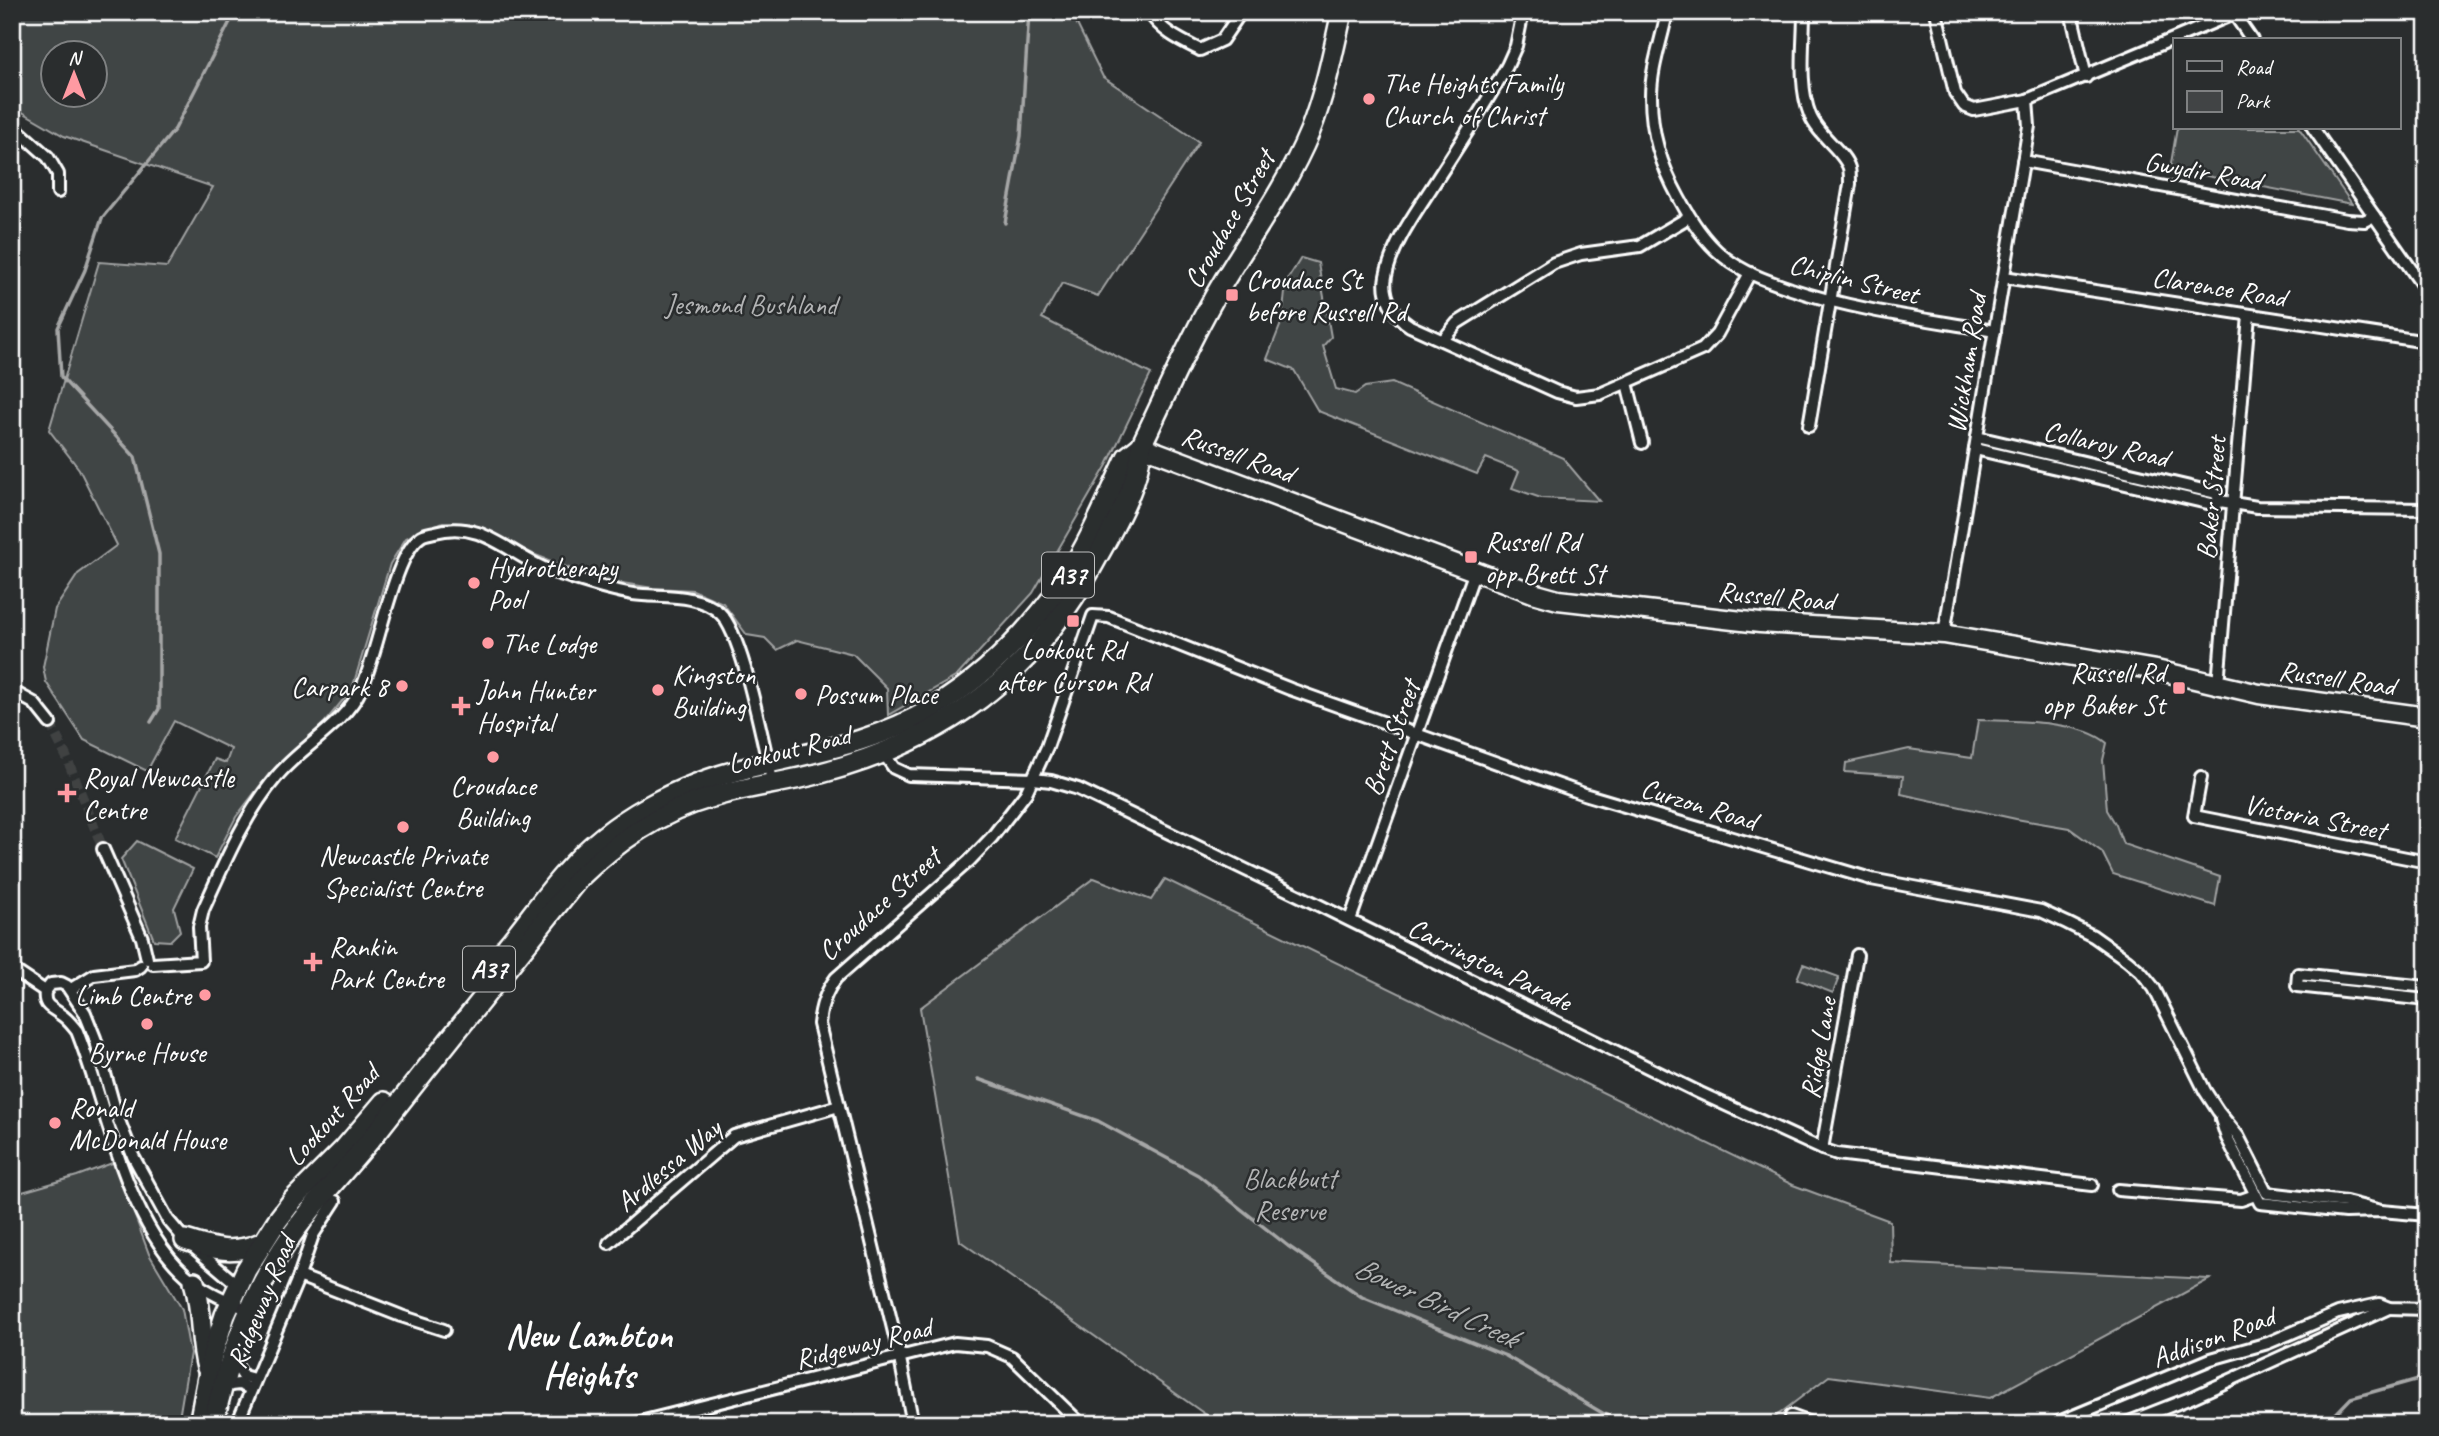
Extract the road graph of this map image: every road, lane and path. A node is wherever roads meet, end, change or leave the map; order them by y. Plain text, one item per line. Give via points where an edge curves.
1 (1149, 12) edge
2 (1241, 12) edge
3 (1342, 12) edge
4 (1523, 12) edge
5 (1667, 12) edge
6 (1804, 12) edge
7 (1936, 12) edge
8 (2071, 12) edge
9 (2236, 13) edge
10 (2177, 38) edge
11 (2251, 38) edge
12 (2173, 40) edge
13 (2086, 77) junction
14 (2027, 100) junction
15 (12, 125) edge
16 (2314, 130) edge
17 (2023, 162) junction
18 (58, 192) dead end
19 (1689, 216) junction
20 (2374, 216) junction
21 (1750, 273) junction
22 (2004, 277) junction
23 (2427, 292) edge
24 (1830, 302) junction
25 (2249, 315) junction
26 (1995, 331) junction
27 (1443, 340) junction
28 (2427, 342) edge
29 (1627, 383) junction
30 (1809, 426) dead end
31 (1642, 443) dead end
32 (1976, 443) junction
33 (1141, 446) junction
34 (1180, 461) junction
35 (1135, 478) junction
36 (2233, 504) junction
37 (2427, 509) edge
38 (1475, 572) junction
39 (1093, 616) joint
40 (1944, 634) junction
41 (2218, 684) junction
42 (12, 691) edge
43 (2427, 717) edge
44 (50, 723) tunnel mouth
45 (1417, 733) junction
46 (884, 754) junction
47 (768, 764) junction
48 (2201, 778) dead end
49 (1033, 779) junction
50 (773, 784) junction
51 (103, 849) tunnel mouth
52 (2427, 862) edge
53 (1350, 920) junction
54 (1857, 955) dead end
55 (147, 963) junction
56 (12, 969) edge
57 (2427, 987) edge
58 (45, 990) junction
59 (72, 993) junction
60 (2427, 1000) edge
61 (57, 1011) junction
62 (839, 1106) junction
63 (2218, 1111) junction
64 (1822, 1149) junction
65 (2092, 1185) dead end
66 (2118, 1190) dead end
67 (2255, 1195) junction
68 (335, 1201) dead end
69 (2381, 1211) junction
70 (2427, 1215) edge
71 (185, 1240) junction
72 (261, 1243) junction
73 (609, 1243) dead end
74 (299, 1276) junction
75 (194, 1282) junction
76 (234, 1294) junction
77 (253, 1302) junction
78 (2389, 1308) junction
79 (2427, 1309) edge
80 (444, 1330) dead end
81 (231, 1357) junction
82 (900, 1357) junction
83 (215, 1379) junction
84 (253, 1384) junction
85 (1791, 1416) dead end
86 (199, 1424) edge
87 (213, 1424) edge
88 (237, 1424) edge
89 (632, 1424) edge
90 (913, 1424) edge
91 (1081, 1424) edge
92 (1813, 1424) edge
93 (2054, 1424) edge
94 (2124, 1424) edge

1 - 2 street via 1173,37 1200,50 1222,40
3 - 33 highway, Croudace Street / A37 via 1324,86 1288,178 1194,335
4 - 27 street via 1507,66 1413,217 1386,275 1387,298 1397,316
5 - 19 street, Chiplin Street via 1653,75 1653,127 1667,176
6 - 24 street via 1809,112 1850,173
7 - 14 street via 1955,93 1964,106 1987,109
8 - 13 street
9 - 10 street
9 - 11 street
12 - 13 street
13 - 14 street
14 - 17 street, Wickham Road via 2030,118
15 - 18 street via 48,157 58,174
16 - 20 street
17 - 20 street, Gwydir Road via 2347,220
17 - 22 street, Wickham Road
19 - 21 street, Chiplin Street via 1724,257
19 - 27 street via 1640,246 1581,254 1554,263 1457,323
20 - 23 street
21 - 24 street, Chiplin Street
21 - 29 street via 1710,343 1694,355
22 - 25 street, Clarence Road
22 - 26 street, Wickham Road
24 - 26 street, Chiplin Street
24 - 30 street
25 - 28 street, Clarence Road
25 - 36 street, Baker Street
26 - 32 street, Wickham Road
27 - 29 street via 1567,395 1587,397
29 - 31 street
32 - 36 street, Collaroy Road via 2216,493 2220,501
32 - 40 street, Wickham Road
33 - 34 main road, Russell Road
33 - 35 highway, Lookout Road / A37 via 1141,465
33 - 47 highway, Lookout Road / A37 via 1128,457 1058,588 1036,619 967,684 892,729
34 - 35 main road via 1156,465
34 - 38 main road, Russell Road
35 - 46 highway, Lookout Road / A37 via 1083,582 1044,639 1016,669 939,727
36 - 37 street, Collaroy Road
36 - 41 street, Baker Street
38 - 40 main road, Russell Road via 1570,602 1760,623
38 - 45 street, Brett Street
39 - 45 street, Curzon Road via 1109,617 1290,689
39 - 49 street, Croudace Street
40 - 41 main road, Russell Road
41 - 43 main road, Russell Road via 2283,698
42 - 44 street via 34,703
45 - 53 street, Brett Street
45 - 63 street, Curzon Road via 1584,794 1871,879 2041,911 2067,923 2093,936 2141,972 2154,988
46 - 49 street, Carrington Parade via 894,768 909,775
46 - 50 highway, Lookout Road / A37
47 - 50 street
47 - 55 street via 738,643 721,614 709,606 695,600 605,589 551,572 470,530 452,527 420,536 401,563 360,691 333,725 278,775 250,812 203,910 201,961
47 - 72 highway, Lookout Road / A37 via 708,779 665,797 628,818 567,870 372,1118 293,1200
48 - 52 street, Victoria Street via 2194,816
49 - 53 street, Carrington Parade via 1078,789
49 - 62 street, Croudace Street via 969,861 826,991 819,1024
50 - 77 highway, Lookout Road / A37 via 712,796 670,811 607,851 578,879 296,1229
51 - 55 street via 142,938
53 - 64 street, Carrington Parade
54 - 64 street, Ridge Lane
55 - 59 street via 135,970 94,975
56 - 58 street
57 - 60 street via 2298,974 2297,986
58 - 59 street via 58,982
58 - 61 street via 46,1004
59 - 61 street via 69,1007
59 - 71 street via 95,1038 133,1156 168,1220
61 - 75 street via 77,1031 149,1228
62 - 73 street, Ardlessa Way via 734,1136
62 - 82 street, Croudace Street
63 - 67 street, Curzon Road
63 - 69 street, Curzon Road via 2238,1136 2267,1194 2346,1202
64 - 65 street, Carrington Parade
66 - 67 street via 2241,1200
67 - 69 street via 2260,1202 2345,1212
68 - 74 street, Ridgeway Road via 313,1235
69 - 70 street
71 - 72 highway via 227,1251
71 - 76 street
72 - 76 highway, Lookout Road / A37
74 - 80 street
74 - 84 street, Ridgeway Road
75 - 76 street
75 - 83 highway via 200,1303 201,1345
76 - 77 street
76 - 77 street
76 - 83 highway, Lookout Road / A37
77 - 81 highway, Lookout Road / A37
78 - 79 street, Addison Road
78 - 93 street, Addison Road via 2379,1304 2338,1314 2268,1343 2211,1359
78 - 94 street, Addison Road
81 - 83 highway, Lookout Road / A37
81 - 84 street
82 - 89 street, Ridgeway Road
82 - 90 street, Croudace Street
82 - 91 street, Ridgeway Road via 955,1343 988,1346 1012,1357
83 - 84 street
83 - 86 highway, Lookout Road / A37
83 - 87 highway, Lookout Road / A37
84 - 88 street, Ridgeway Road
85 - 92 street

